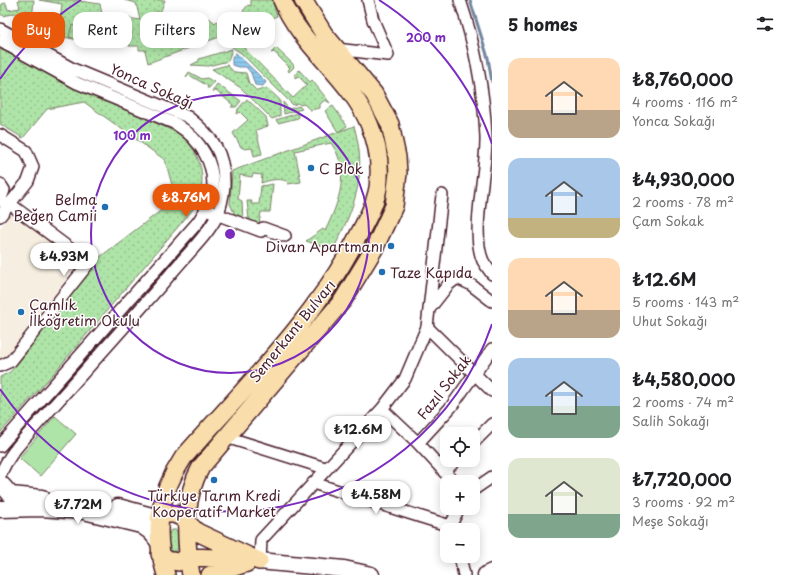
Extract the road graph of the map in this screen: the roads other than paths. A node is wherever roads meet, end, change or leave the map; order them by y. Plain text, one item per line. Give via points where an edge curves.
1 (282, 0) edge
2 (303, 0) edge
3 (368, 0) edge
4 (460, 0) edge
5 (0, 29) edge
6 (0, 41) edge
7 (336, 49) junction
8 (0, 135) edge
9 (0, 184) edge
10 (442, 194) dead end
11 (5, 202) edge
12 (206, 209) junction
13 (217, 215) junction
14 (0, 216) edge
15 (286, 236) dead end
16 (492, 274) edge
17 (492, 301) edge
18 (429, 309) junction
19 (427, 327) junction
20 (492, 349) edge
21 (0, 366) edge
22 (475, 374) junction
23 (492, 391) edge
24 (382, 409) junction
25 (492, 424) edge
26 (480, 436) edge
27 (226, 437) junction
28 (418, 443) junction
29 (0, 446) edge
30 (449, 467) edge
31 (325, 468) junction
32 (444, 472) junction
33 (447, 475) edge
34 (492, 477) edge
35 (1, 481) edge
36 (314, 483) junction
37 (480, 485) edge
38 (0, 509) edge
39 (159, 518) junction
40 (187, 524) junction
41 (440, 524) edge
42 (160, 548) junction
43 (188, 557) junction
44 (260, 561) junction
45 (461, 563) edge
46 (492, 572) edge
47 (166, 575) edge
48 (191, 575) edge
49 (210, 575) edge
50 (371, 575) edge
51 (464, 575) edge
52 (486, 575) edge

1 - 39 main road, Semerkant Bulvarı via 297,28 365,115 378,153 378,189 368,217 334,279 299,325 183,458 170,479
2 - 7 main road, Semerkant Bulvarı via 314,21
3 - 7 street via 373,20 388,55
4 - 16 street via 477,59 484,99 486,139 478,238 484,261
5 - 13 street, Yonca Sokağı via 73,69 188,117 202,128 218,149 224,167 223,194
6 - 12 street, Yonca Sokağı via 77,83 176,124 187,131 204,150 211,171 212,195
7 - 27 main road, Semerkant Bulvarı via 374,94 390,124 398,173 394,206 374,249 343,300
8 - 11 street via 26,151 33,167 28,181
9 - 11 street via 4,190
10 - 18 street
11 - 14 street
11 - 21 street via 89,263 11,361
12 - 13 street
12 - 29 street, Yonca Sokağı via 198,222
13 - 15 street
13 - 35 street, Yonca Sokağı via 206,232 152,296 5,463
17 - 18 street via 470,284 456,278
18 - 19 street
19 - 22 street
19 - 24 street via 405,379
20 - 22 street, Fazıl Sokak
22 - 23 street
22 - 28 street, Fazıl Sokak via 451,407
24 - 28 street
24 - 31 street
25 - 26 street
27 - 31 street
27 - 40 main road, Semerkant Bulvarı via 196,476
28 - 32 street
30 - 32 street
31 - 36 street
32 - 33 street
34 - 37 street
35 - 38 street via 6,495
35 - 39 street via 11,495 18,497 104,504
36 - 41 street
36 - 44 street via 260,540
38 - 42 street via 40,508 98,514 141,525 151,532
39 - 40 main road via 165,514 174,514
39 - 42 main road, Semerkant Bulvarı
40 - 43 main road, Semerkant Bulvarı
40 - 44 main road via 197,532
42 - 43 main road via 167,560 178,562
42 - 47 main road, Semerkant Bulvarı
43 - 44 main road
43 - 48 main road, Semerkant Bulvarı
44 - 49 main road
44 - 50 street via 344,569
45 - 51 street
46 - 52 street

